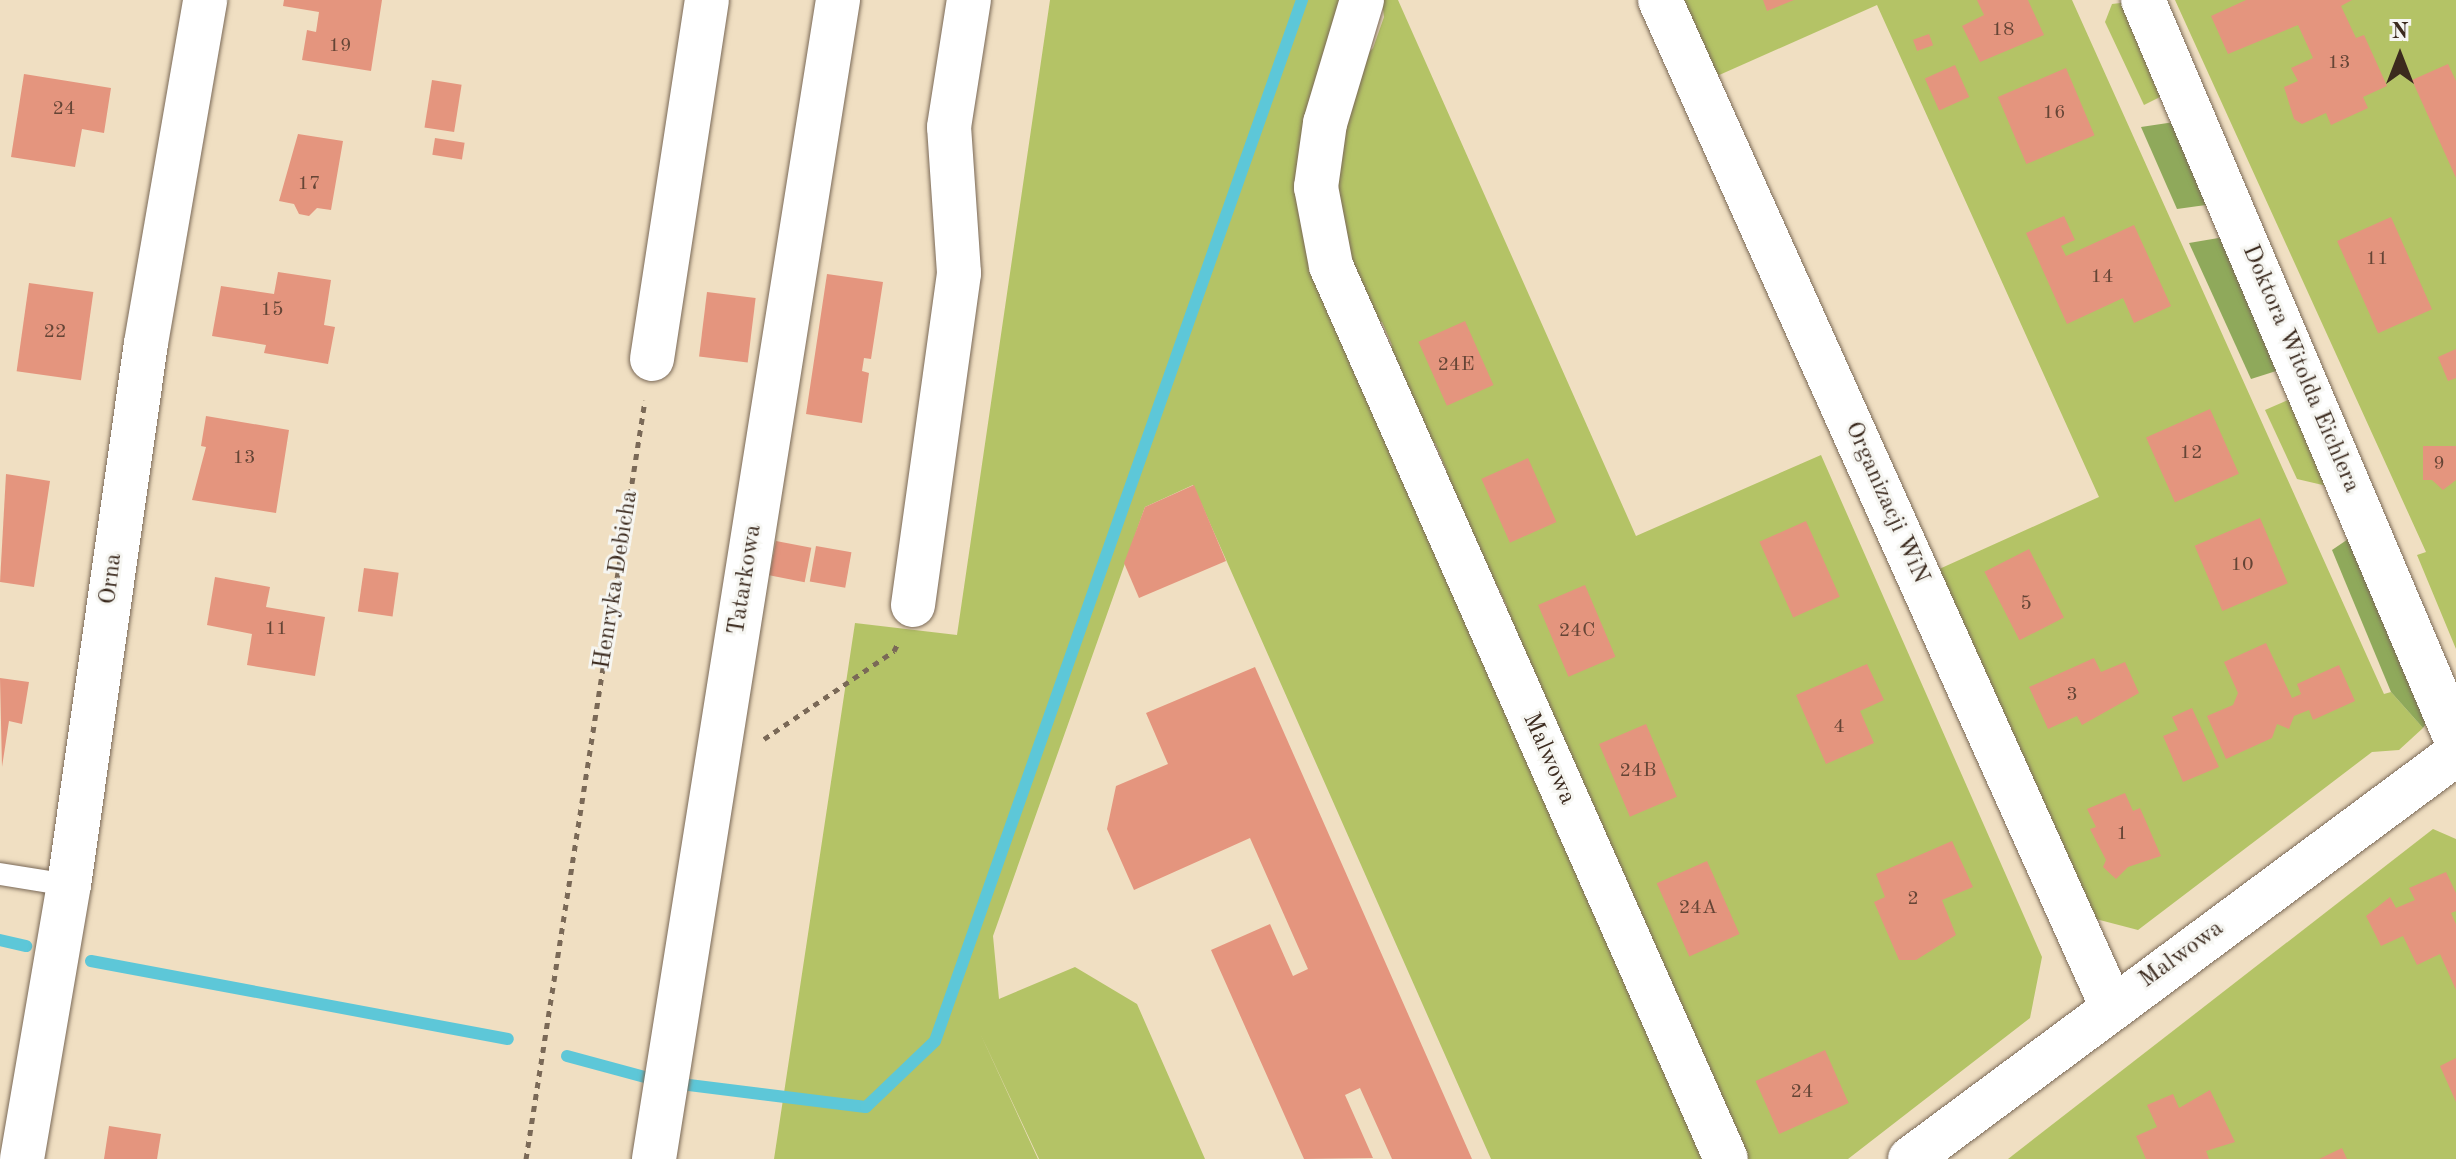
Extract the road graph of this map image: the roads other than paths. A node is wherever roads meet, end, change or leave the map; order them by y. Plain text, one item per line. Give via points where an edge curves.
1 (205, 0) edge
2 (707, 0) edge
3 (838, 0) edge
4 (969, 0) edge
5 (1362, 0) edge
6 (1660, 0) edge
7 (2143, 0) edge
8 (652, 359) road end
9 (913, 605) road end
10 (2456, 739) edge
11 (2456, 754) edge
12 (0, 874) edge
13 (69, 885) junction
14 (2112, 1007) junction
15 (22, 1159) edge
16 (654, 1159) edge
17 (1726, 1159) edge
18 (1910, 1159) edge

1 - 13 street, Orna via 146,343
2 - 8 street
3 - 16 street, Tatarkowa
4 - 9 street via 949,127 959,273
5 - 17 street, Malwowa via 1325,123 1316,187 1331,266
6 - 14 street, Organizacji WiN
7 - 10 street, Doktora Witolda Eichlera
11 - 14 street, Malwowa
12 - 13 lane
13 - 15 street, Orna
14 - 18 street, Malwowa

